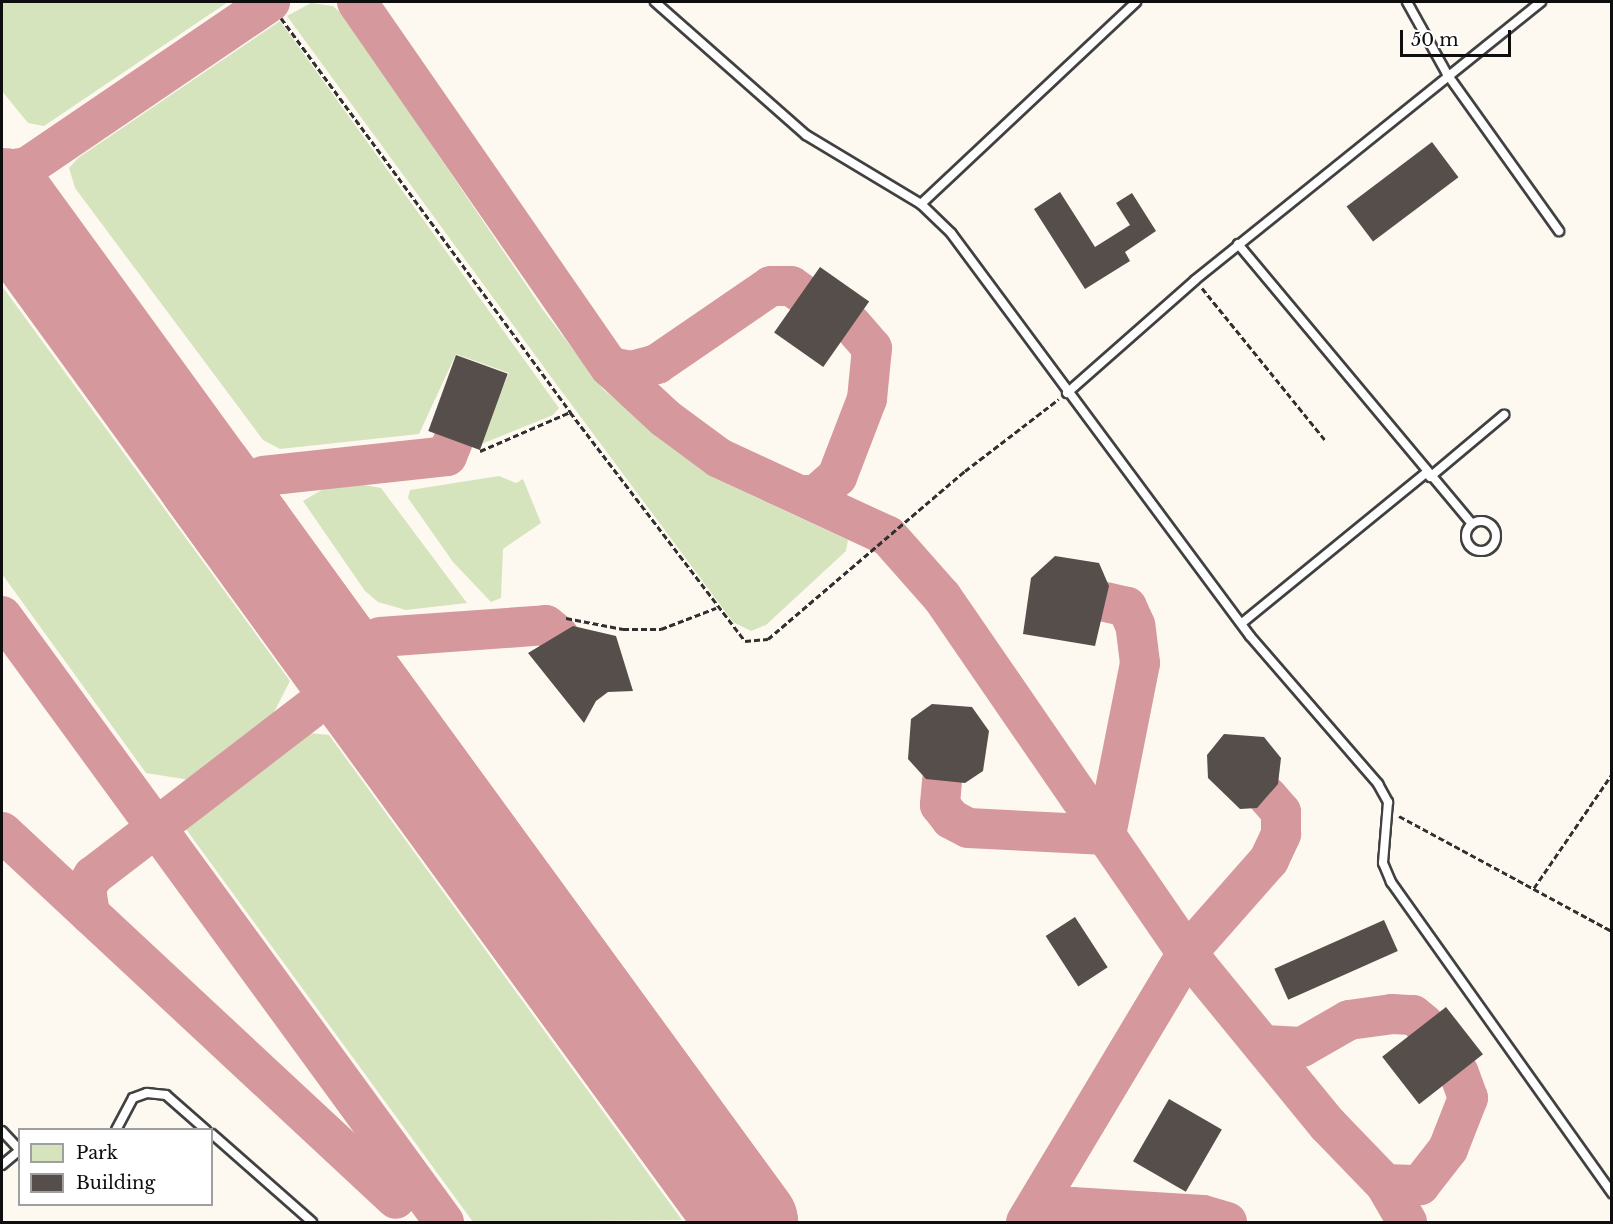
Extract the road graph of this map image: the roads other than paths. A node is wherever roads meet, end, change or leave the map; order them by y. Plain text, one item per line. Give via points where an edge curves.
1 (655, 2) edge
2 (1136, 2) edge
3 (1407, 2) edge
4 (1541, 2) edge
5 (1447, 74) junction
6 (921, 204) junction
7 (1559, 231) dead end
8 (1238, 244) junction
9 (1067, 393) junction
10 (1504, 415) dead end
11 (1428, 475) junction
12 (1472, 524) dead end
13 (1242, 623) junction
14 (118, 1128) edge
15 (204, 1128) edge
16 (2, 1131) edge
17 (213, 1135) edge
18 (18, 1148) edge
19 (18, 1152) edge
20 (2, 1165) edge
21 (1611, 1193) edge
22 (312, 1222) edge

1 - 6 lane via 806,135
2 - 6 lane
3 - 5 lane
4 - 5 lane
5 - 7 lane
5 - 8 lane
6 - 9 lane via 951,233
8 - 9 lane
8 - 11 lane
9 - 13 lane
10 - 11 lane
11 - 12 lane
11 - 13 lane
13 - 21 lane via 1378,784 1388,802 1383,863 1391,882
14 - 15 lane via 133,1098 147,1093 166,1095
16 - 18 lane
17 - 22 lane
19 - 20 lane

